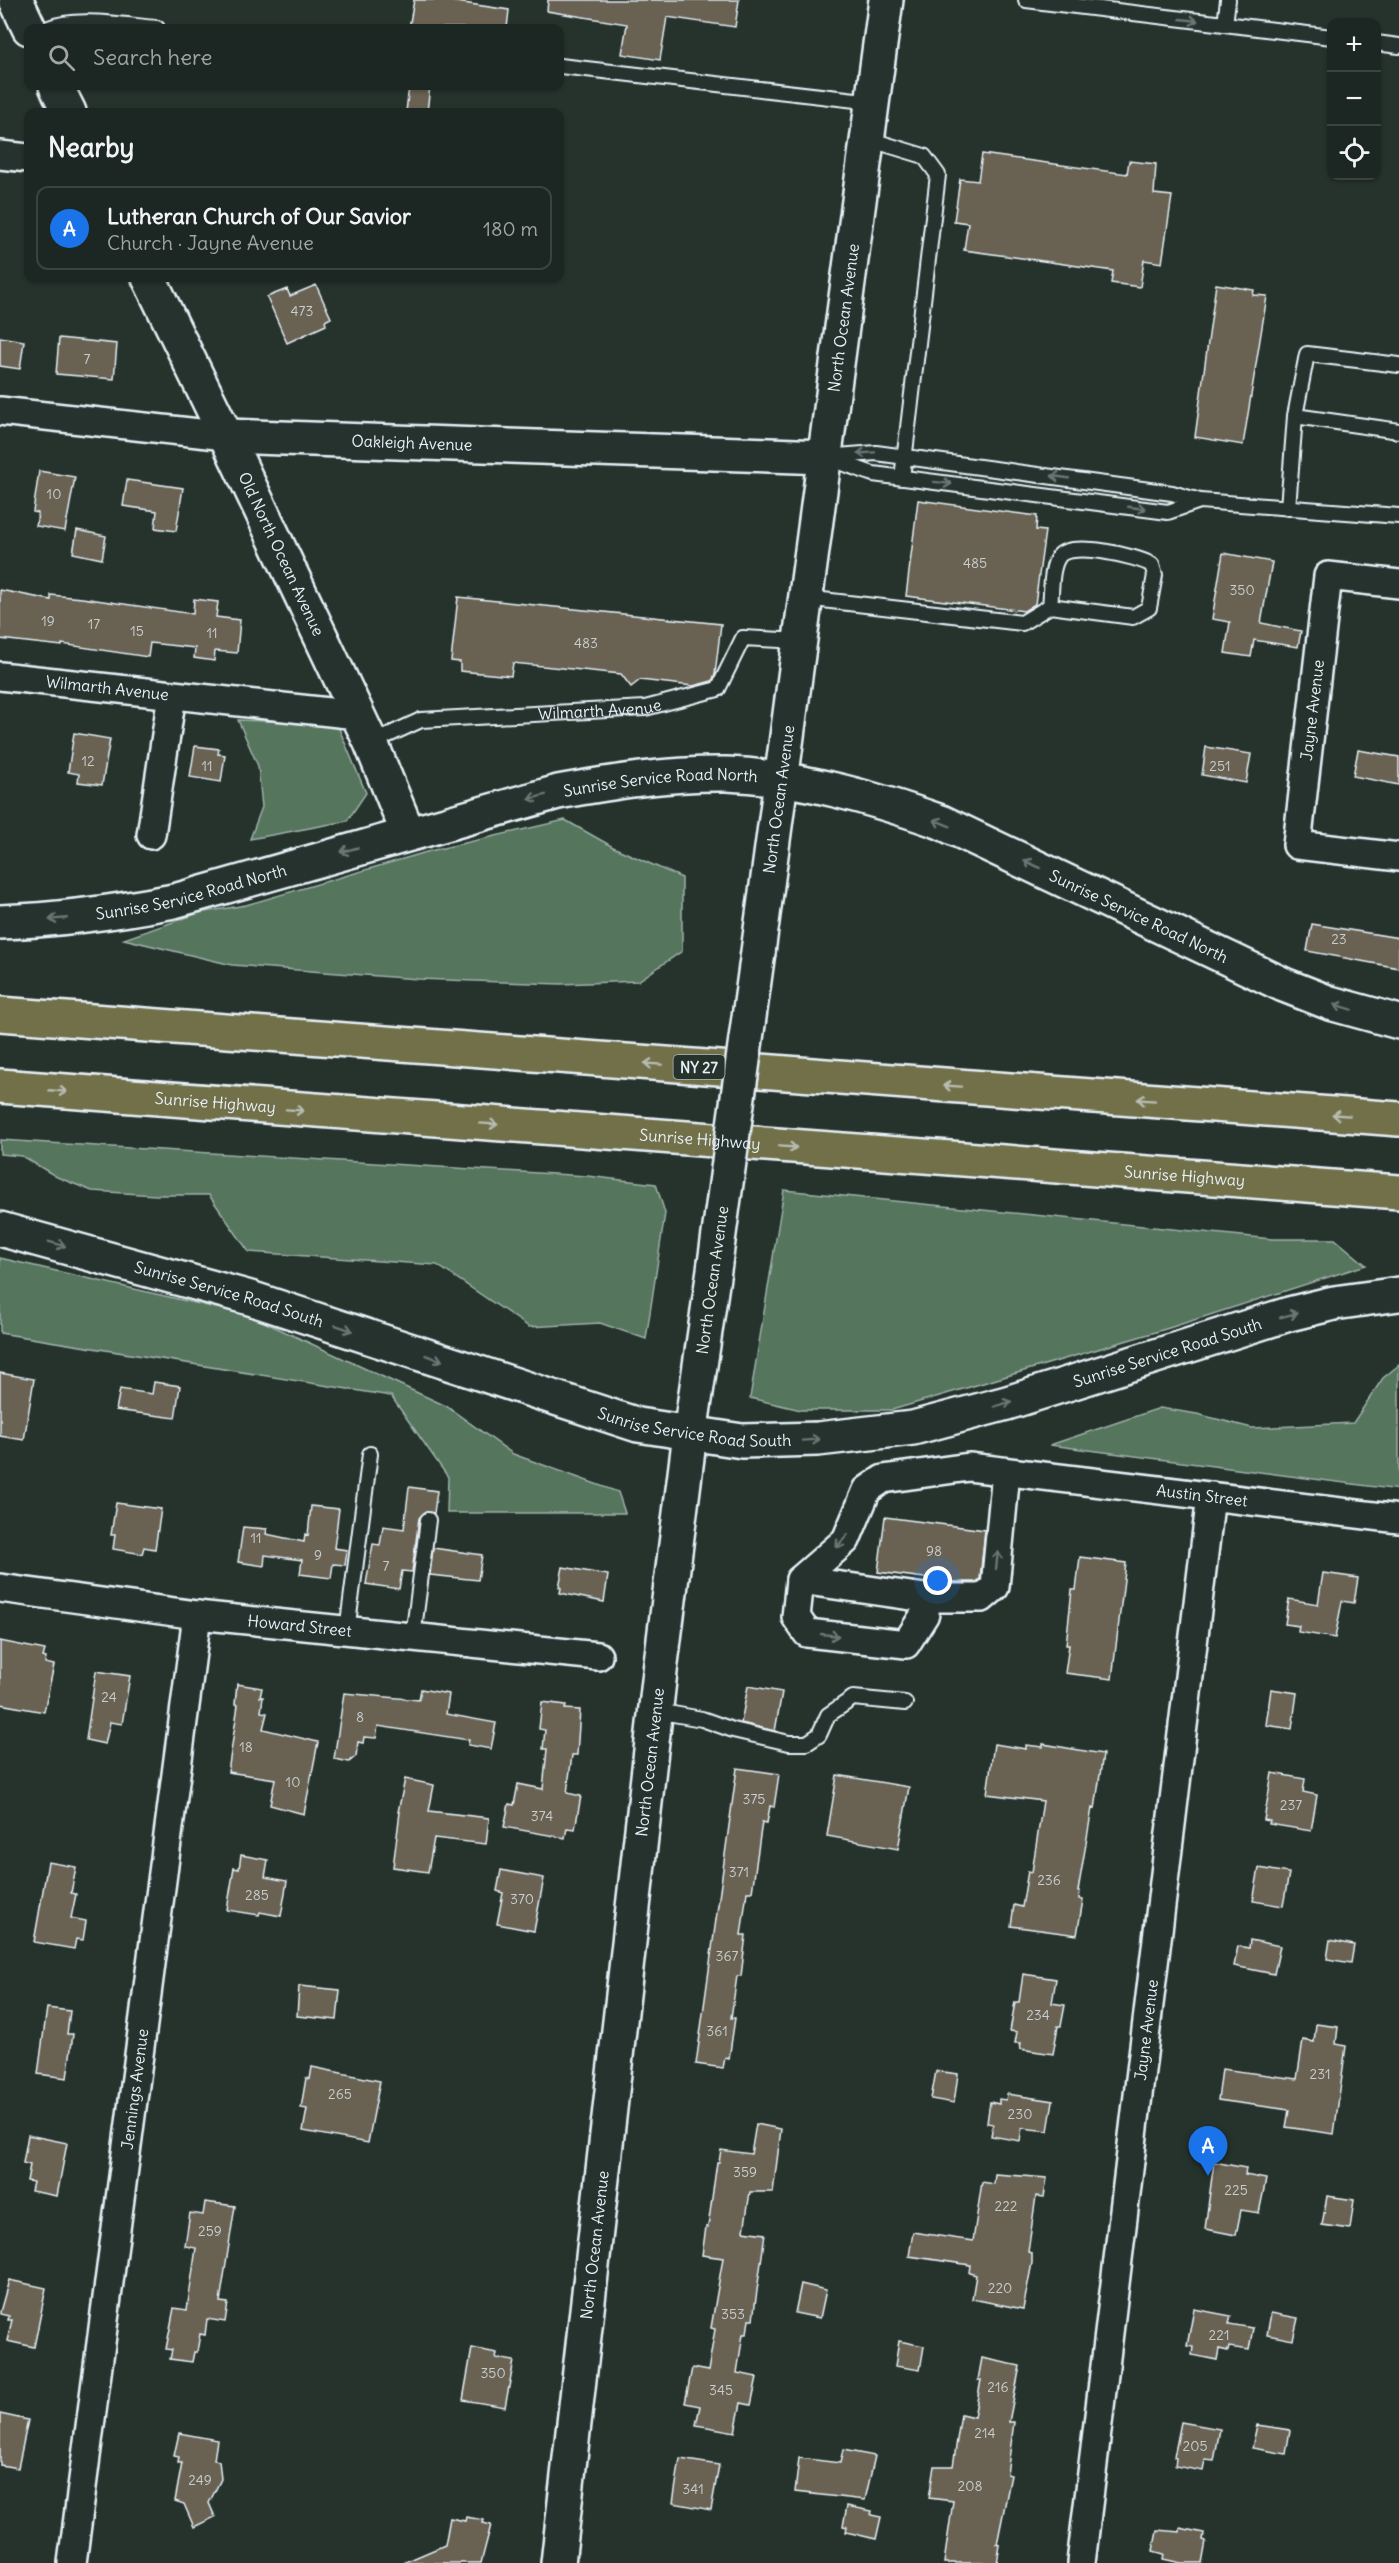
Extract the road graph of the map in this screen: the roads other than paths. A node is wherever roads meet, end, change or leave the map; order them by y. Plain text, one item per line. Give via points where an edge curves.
1 (16, 0) edge
2 (886, 0) edge
3 (1026, 0) edge
4 (1228, 0) edge
5 (27, 24) edge
6 (76, 24) edge
7 (107, 24) edge
8 (1225, 24) junction
9 (1327, 36) edge
10 (1381, 44) edge
11 (1399, 46) edge
12 (564, 66) edge
13 (58, 90) edge
14 (873, 102) junction
15 (67, 108) edge
16 (868, 139) junction
17 (0, 155) edge
18 (24, 158) edge
19 (151, 282) edge
20 (1399, 365) edge
21 (0, 411) edge
22 (1295, 416) junction
23 (1399, 431) edge
24 (226, 436) junction
25 (904, 456) junction
26 (825, 457) junction
27 (902, 478) junction
28 (1200, 501) junction
29 (1288, 508) junction
30 (1399, 516) edge
31 (1399, 584) edge
32 (805, 598) junction
33 (1050, 606) junction
34 (800, 641) junction
35 (0, 676) edge
36 (172, 695) junction
37 (364, 729) junction
38 (782, 781) junction
39 (408, 833) junction
40 (151, 835) dead end
41 (1399, 857) edge
42 (0, 922) edge
43 (0, 1014) edge
44 (1399, 1022) edge
45 (0, 1086) edge
46 (1399, 1119) edge
47 (1328, 1187) junction
48 (1399, 1192) edge
49 (1399, 1200) edge
50 (0, 1229) edge
51 (1399, 1294) edge
52 (690, 1434) junction
53 (370, 1454) dead end
54 (1006, 1472) junction
55 (1211, 1496) junction
56 (1399, 1519) edge
57 (428, 1520) dead end
58 (800, 1580) junction
59 (0, 1588) edge
60 (925, 1598) junction
61 (196, 1615) junction
62 (347, 1631) junction
63 (413, 1637) junction
64 (598, 1656) dead end
65 (905, 1703) dead end
66 (656, 1711) junction
67 (72, 2563) edge
68 (558, 2563) edge
69 (1081, 2563) edge

1 - 5 main road
2 - 14 main road, North Ocean Avenue
3 -> 8 lane
4 - 8 lane
6 - 7 lane
8 - 9 lane
10 - 11 lane
12 - 14 lane
13 - 15 main road
14 - 16 main road, North Ocean Avenue
16 - 25 lane via 924,156 938,176
16 - 26 main road, North Ocean Avenue
17 - 18 street
19 - 24 main road, Old North Ocean Avenue
20 - 22 lane via 1307,354
21 - 24 street, Oakleigh Avenue
22 - 23 lane
22 - 29 lane
24 - 26 main road, Oakleigh Avenue
24 - 37 main road, Old North Ocean Avenue
25 -> 26 lane via 876,453
25 - 27 lane
28 -> 25 lane via 1172,493
26 - 27 lane via 873,474
26 - 32 main road, North Ocean Avenue
27 -> 28 lane via 1168,512
28 - 29 lane
29 - 30 lane
31 - 41 street, Jayne Avenue via 1328,576 1297,845
32 - 33 lane via 1022,623
32 - 34 main road, North Ocean Avenue
33 - 33 lane via 1133,617 1149,608 1155,574 1152,565 1141,559 1073,548 1060,554 1056,564
34 - 37 lane, Wilmarth Avenue via 743,638 718,689 645,708 422,720
34 - 38 main road, North Ocean Avenue
35 - 36 street, Wilmarth Avenue
36 - 37 street, Wilmarth Avenue
36 - 40 street
37 - 39 main road, Old North Ocean Avenue
38 -> 39 main road, Sunrise Service Road North via 726,774 617,781 558,792
44 -> 38 main road, Sunrise Service Road North via 1330,1003 1284,985 941,822 846,793
38 - 52 main road, North Ocean Avenue, bridge
39 -> 42 main road, Sunrise Service Road North via 174,901 112,913
46 -> 43 highway, NY 27
45 -> 47 highway, Sunrise Highway
47 - 48 highway, Sunrise Highway
47 - 49 highway
50 -> 52 main road, Sunrise Service Road South via 250,1298 638,1425
52 -> 51 main road, Sunrise Service Road South via 779,1442 913,1428 1267,1320 1334,1303
52 - 66 main road, North Ocean Avenue
53 - 62 lane
54 - 55 street, Austin Street
54 -> 58 street, Austin Street via 969,1467 883,1479 867,1490 846,1540
60 -> 54 street via 982,1598 995,1587
55 - 56 street, Austin Street
55 - 69 street, Jayne Avenue
57 - 63 lane
58 - 60 street
58 -> 60 street via 796,1617 807,1633 906,1644 925,1614
59 - 61 street, Howard Street
61 - 62 street, Howard Street
61 - 67 street, Jennings Avenue
62 - 63 street, Howard Street
63 - 64 street, Howard Street
65 - 66 lane via 853,1698 828,1715 819,1735 807,1743 789,1743
66 - 68 main road, North Ocean Avenue

